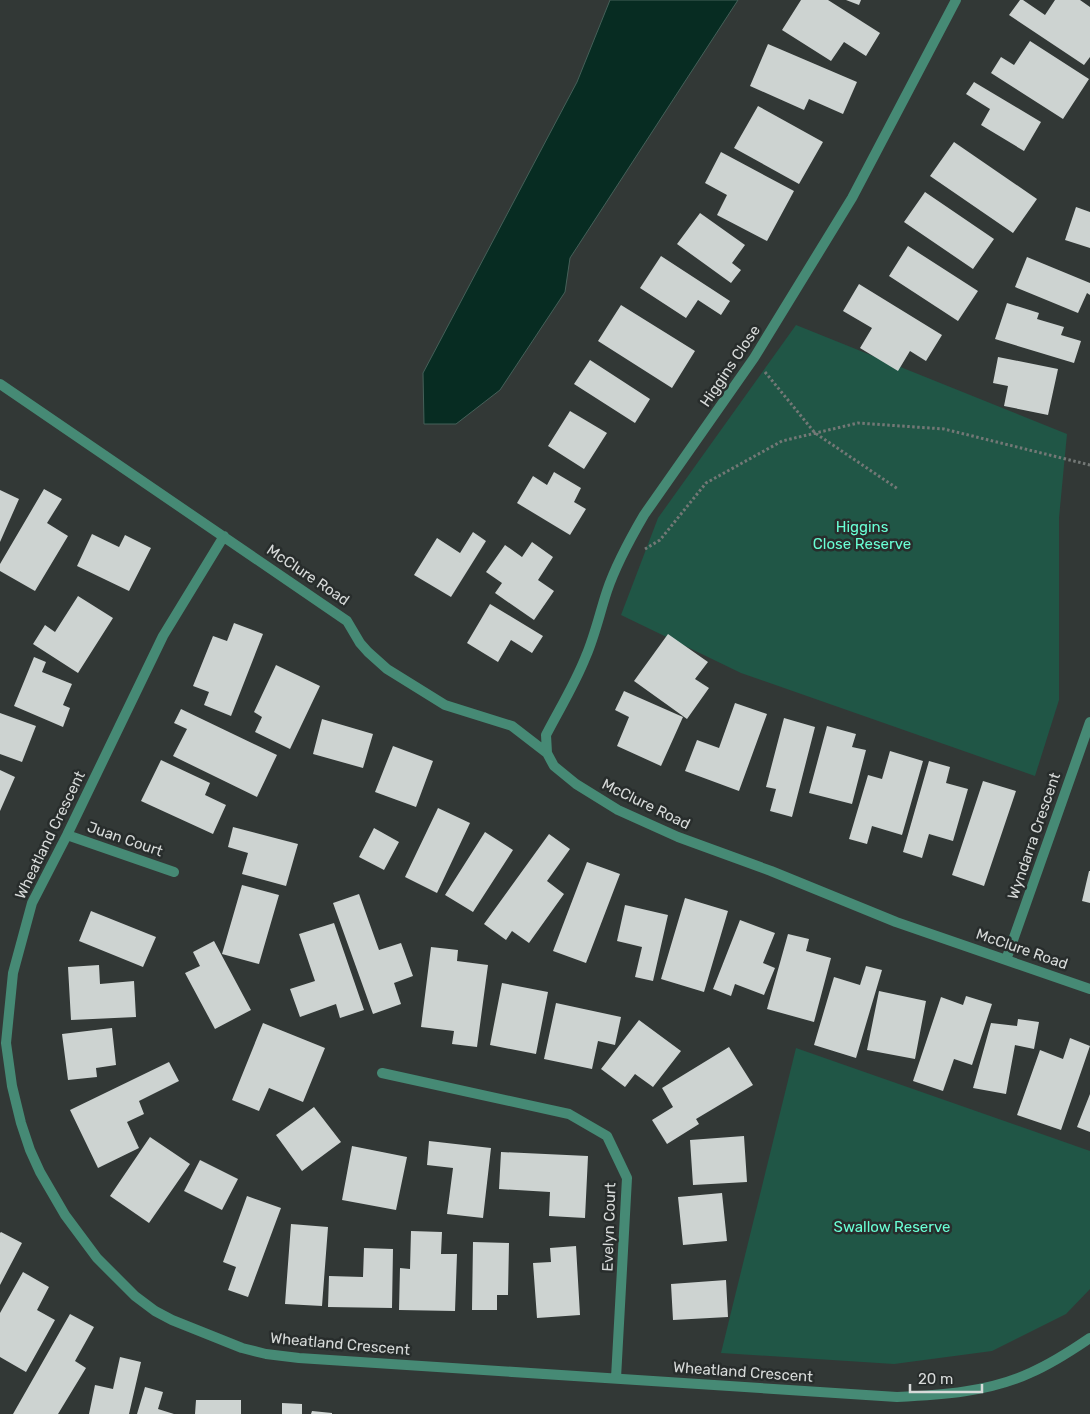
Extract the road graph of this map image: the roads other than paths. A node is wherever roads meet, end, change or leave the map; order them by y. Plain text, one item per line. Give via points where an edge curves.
1 (956, 0) edge
2 (0, 384) edge
3 (224, 536) junction
4 (1090, 722) edge
5 (547, 753) junction
6 (67, 835) junction
7 (174, 872) dead end
8 (1006, 960) junction
9 (1090, 989) edge
10 (3, 1043) edge
11 (382, 1074) dead end
12 (1090, 1338) edge
13 (616, 1378) junction

1 - 5 street, Higgins Close via 852,198 754,358 632,536 616,567 581,669 546,735
2 - 3 street, McClure Road
3 - 5 street, McClure Road via 347,621 368,652 399,676 444,705 512,726
3 - 6 street, Wheatland Crescent via 163,636
4 - 8 street, Wyndarra Crescent
5 - 8 street, McClure Road via 564,775 618,810 678,837 771,870 896,922
6 - 7 street, Juan Court
6 - 10 street, Wheatland Crescent via 32,903 13,973
8 - 9 street, McClure Road
10 - 13 street, Wheatland Crescent via 21,1123 40,1172 65,1215 97,1258 155,1311 221,1340 266,1354
11 - 13 street, Evelyn Court via 569,1114 607,1136 627,1178
12 - 13 street, Wheatland Crescent via 1029,1374 998,1384 931,1395 897,1397

